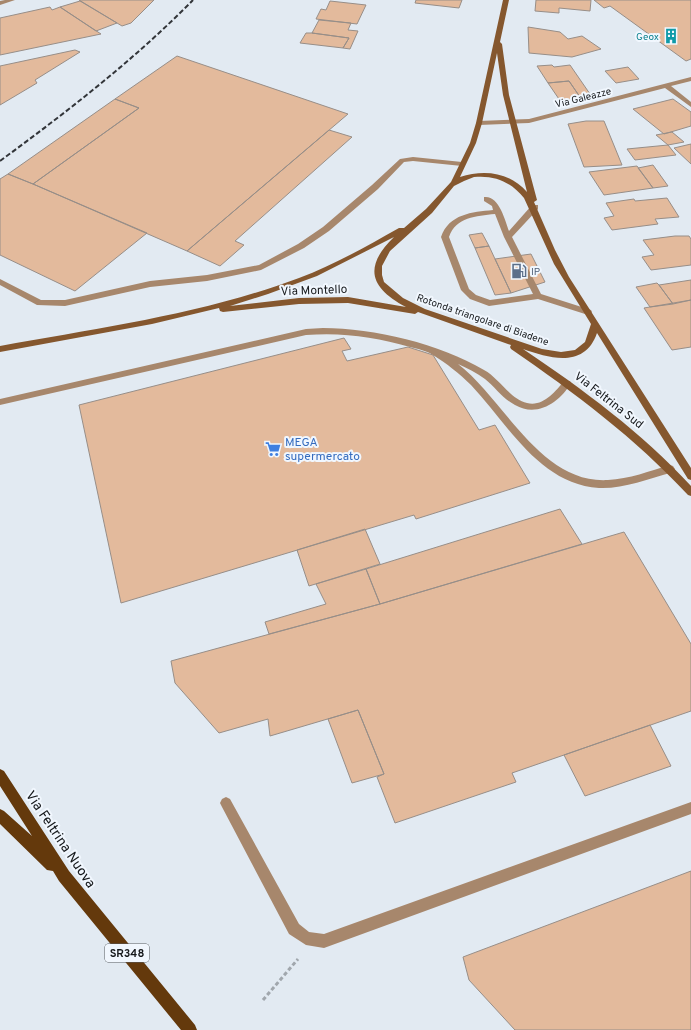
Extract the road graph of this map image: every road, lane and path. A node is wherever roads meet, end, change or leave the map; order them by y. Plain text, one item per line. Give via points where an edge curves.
1 (12, 0) edge
2 (506, 0) edge
3 (0, 3) edge
4 (498, 38) junction
5 (691, 79) edge
6 (667, 86) junction
7 (691, 106) edge
8 (512, 122) junction
9 (479, 123) junction
10 (462, 164) junction
11 (454, 182) junction
12 (487, 199) dead end
13 (535, 207) junction
14 (497, 212) junction
15 (414, 224) junction
16 (508, 237) junction
17 (0, 282) edge
18 (538, 296) junction
19 (195, 312) junction
20 (588, 312) junction
21 (434, 315) junction
22 (595, 323) junction
23 (503, 339) junction
24 (0, 349) edge
25 (435, 352) junction
26 (567, 383) junction
27 (0, 402) edge
28 (670, 469) junction
29 (691, 476) edge
30 (691, 492) edge
31 (0, 775) edge
32 (226, 803) dead end
33 (691, 808) edge
34 (0, 815) edge
35 (64, 876) junction
36 (313, 940) junction
37 (263, 1000) dead end
38 (190, 1030) edge

1 - 3 street
2 - 4 main road
4 - 8 main road
4 - 9 main road
5 - 6 street, Via Galeazze
6 - 7 street
6 - 8 street, Via Galeazze via 529,121
8 - 9 street, Via Galeazze
8 - 13 main road
9 - 10 main road
10 - 11 main road
10 - 17 street via 402,160 370,192 326,229 301,246 261,267 207,278 150,284 65,303 40,303
11 - 13 main road via 483,174 504,178 522,190
11 - 15 main road, Rotonda triangolare di Biadene via 438,202
12 - 14 street via 495,206
13 - 16 street
13 - 20 main road via 550,249
14 - 16 street
14 - 18 street via 473,214 458,219 446,232 445,237 465,290 473,297 489,303
15 - 19 main road, Via Montello via 360,254 301,280
15 - 21 main road, Rotonda triangolare di Biadene via 379,261 378,278 381,285 393,294 413,307
16 - 18 street
18 - 20 street
19 - 21 main road, Via Montello via 299,301 348,300
19 - 24 main road, Via Montello
20 - 22 main road
21 - 23 main road, Rotonda triangolare di Biadene
22 - 23 main road, Rotonda triangolare di Biadene via 591,342 586,348 573,354 541,352
22 - 29 main road, Via Feltrina Sud
23 - 26 main road, Via Feltrina Sud
25 - 26 street via 472,366 495,382 511,398 529,406 538,407 546,404 561,392
25 - 27 street via 365,333 323,330
25 - 28 street via 475,384 540,457 570,477 587,483 612,483
26 - 28 main road, Via Feltrina Sud via 636,436
28 - 30 main road, Via Feltrina Sud
31 - 35 main road, Via Feltrina Nuova / SR348
32 - 36 street via 294,929
33 - 36 street via 324,941
34 - 35 main road
35 - 38 main road, Via Feltrina Nuova / SR348
36 - 37 path

